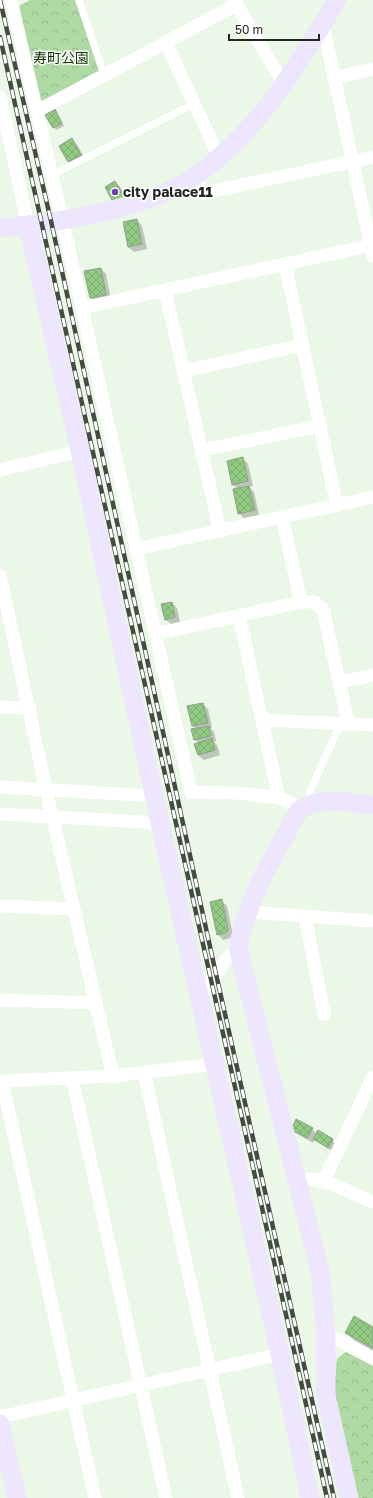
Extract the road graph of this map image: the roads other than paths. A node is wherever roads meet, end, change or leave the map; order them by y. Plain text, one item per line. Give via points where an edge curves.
1 (79, 0) edge
2 (336, 1) edge
3 (15, 2) edge
4 (235, 3) edge
5 (323, 25) junction
6 (166, 43) junction
7 (373, 69) edge
8 (104, 75) junction
9 (334, 78) junction
10 (283, 83) junction
11 (0, 97) edge
12 (194, 104) junction
13 (37, 111) junction
14 (219, 157) junction
15 (373, 157) edge
16 (353, 162) junction
17 (52, 175) junction
18 (194, 177) junction
19 (62, 219) junction
20 (28, 225) junction
21 (0, 228) edge
22 (372, 249) edge
23 (285, 264) junction
24 (165, 290) junction
25 (82, 308) junction
26 (302, 345) junction
27 (184, 371) junction
28 (320, 426) junction
29 (202, 450) junction
30 (80, 451) junction
31 (0, 470) edge
32 (373, 497) edge
33 (337, 506) junction
34 (282, 517) junction
35 (220, 531) junction
36 (136, 550) junction
37 (0, 575) edge
38 (301, 602) junction
39 (239, 616) junction
40 (5, 623) edge
41 (155, 634) junction
42 (372, 674) edge
43 (339, 682) junction
44 (0, 707) edge
45 (30, 708) junction
46 (262, 720) junction
47 (345, 723) junction
48 (373, 725) edge
49 (0, 787) edge
50 (46, 790) junction
51 (154, 796) junction
52 (279, 798) junction
53 (373, 805) edge
54 (305, 806) junction
55 (0, 814) edge
56 (53, 817) junction
57 (160, 823) junction
58 (0, 906) edge
59 (74, 910) junction
60 (246, 912) junction
61 (305, 917) junction
62 (373, 921) edge
63 (238, 948) junction
64 (200, 997) junction
65 (0, 1000) edge
66 (96, 1003) junction
67 (324, 1014) dead end
68 (216, 1064) junction
69 (144, 1072) junction
70 (113, 1076) junction
71 (373, 1077) edge
72 (72, 1078) junction
73 (1, 1081) edge
74 (296, 1180) junction
75 (323, 1182) junction
76 (373, 1202) edge
77 (326, 1334) junction
78 (280, 1354) junction
79 (373, 1358) edge
80 (209, 1370) junction
81 (141, 1386) junction
82 (72, 1402) junction
83 (0, 1417) edge
84 (0, 1424) edge
85 (17, 1498) edge
86 (95, 1498) edge
87 (166, 1498) edge
88 (238, 1498) edge
89 (310, 1498) edge
90 (350, 1498) edge

1 - 8 lane
2 - 5 street
3 - 13 street
4 - 6 street
4 - 10 street
5 - 9 street
5 - 10 street
6 - 8 street
6 - 12 street
7 - 9 street
8 - 13 street
9 - 16 street
10 - 14 street via 257,121
11 - 20 street
12 - 14 street
12 - 17 lane
13 - 17 street
14 - 18 street
15 - 16 street
16 - 18 street via 204,193
16 - 22 street
17 - 19 street
18 - 19 street via 156,196 124,207
19 - 20 street
19 - 25 street
20 - 21 street
20 - 30 street
22 - 23 street
23 - 24 street
23 - 26 street
24 - 25 street
24 - 27 street
25 - 36 street
26 - 27 street
26 - 28 street
27 - 29 street
28 - 29 street
28 - 33 street
29 - 35 street
30 - 31 street
30 - 51 street
32 - 33 street
33 - 34 street
34 - 35 street
34 - 38 street
35 - 36 street
36 - 41 street
37 - 40 street
38 - 39 street
38 - 43 street via 314,602 323,608
39 - 41 street
39 - 46 street
40 - 45 street
41 - 52 street via 191,792 237,793
42 - 43 street
43 - 47 street
44 - 45 street
45 - 50 street
46 - 47 street
46 - 52 street
47 - 48 street
47 - 54 lane via 310,791
49 - 50 street
50 - 51 street
50 - 56 street
51 - 57 street
52 - 54 street
53 - 54 street via 322,802
54 - 60 street via 292,824
55 - 56 street
56 - 57 street
56 - 59 street
57 - 64 street
58 - 59 street
59 - 66 street
60 - 61 street
60 - 63 street
61 - 62 street
61 - 67 street
63 - 64 street via 227,958
63 - 74 street
64 - 68 street
65 - 66 street
66 - 70 street
68 - 69 street
68 - 78 street
69 - 70 street
69 - 80 street
70 - 72 street
71 - 75 street
72 - 73 street
72 - 81 street
73 - 82 street
74 - 75 street via 306,1177
74 - 77 street via 320,1271
75 - 76 street
77 - 79 street
77 - 90 street via 326,1395
78 - 80 street
78 - 89 street
80 - 81 street
80 - 88 street
81 - 82 street
81 - 87 street
82 - 83 street
82 - 86 street
84 - 85 street

